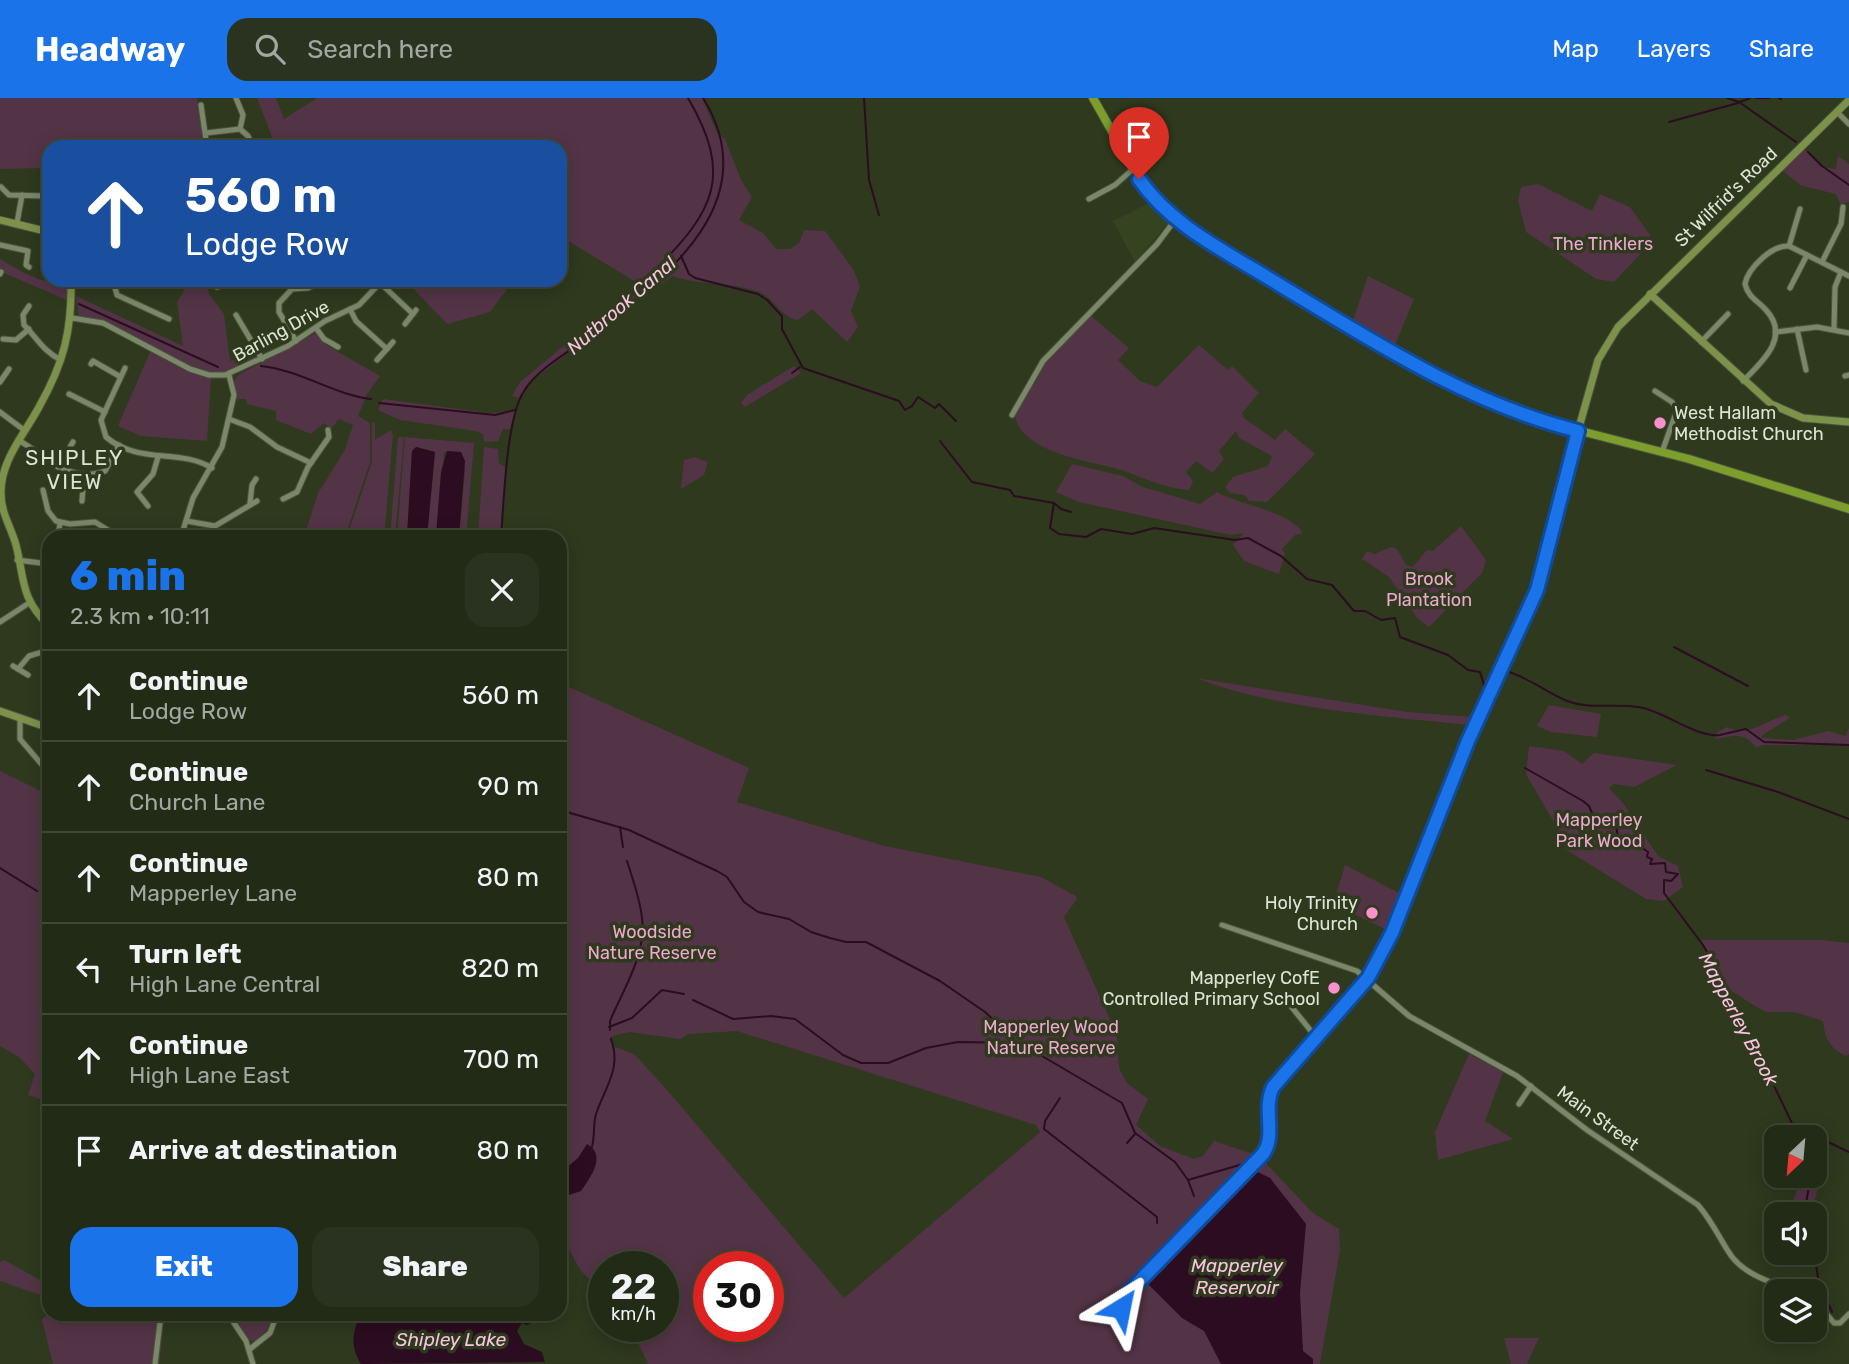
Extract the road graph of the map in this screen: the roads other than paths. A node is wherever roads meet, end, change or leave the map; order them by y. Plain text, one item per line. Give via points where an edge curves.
1 (236, 98) edge
2 (1093, 98) edge
3 (1849, 100) edge
4 (250, 104) dead end
5 (201, 105) dead end
6 (241, 108) junction
7 (1836, 112) junction
8 (210, 113) dead end
9 (202, 114) junction
10 (1849, 124) edge
11 (240, 129) junction
12 (205, 133) junction
13 (206, 140) edge
14 (250, 140) edge
15 (1133, 169) junction
16 (1, 187) edge
17 (22, 195) junction
18 (42, 196) edge
19 (1089, 199) dead end
20 (1843, 207) dead end
21 (1800, 209) dead end
22 (0, 220) edge
23 (1175, 220) junction
24 (17, 223) junction
25 (42, 230) edge
26 (0, 245) edge
27 (1789, 246) junction
28 (1807, 254) junction
29 (1822, 262) junction
30 (29, 267) dead end
31 (1841, 272) junction
32 (1849, 276) edge
33 (1793, 285) dead end
34 (71, 287) edge
35 (115, 287) edge
36 (220, 287) edge
37 (310, 287) edge
38 (373, 287) edge
39 (385, 287) edge
40 (217, 288) dead end
41 (292, 289) joint
42 (1650, 293) junction
43 (30, 304) dead end
44 (350, 309) junction
45 (236, 315) dead end
46 (1729, 315) dead end
47 (72, 318) junction
48 (169, 319) dead end
49 (405, 324) dead end
50 (316, 328) junction
51 (29, 329) junction
52 (1797, 329) junction
53 (1834, 329) junction
54 (1775, 332) junction
55 (1849, 333) edge
56 (296, 341) junction
57 (6, 342) dead end
58 (393, 342) dead end
59 (1701, 342) junction
60 (338, 347) dead end
61 (387, 349) junction
62 (261, 359) junction
63 (61, 360) junction
64 (377, 360) dead end
65 (91, 365) dead end
66 (125, 368) dead end
67 (9, 369) dead end
68 (1806, 370) dead end
69 (229, 374) junction
70 (119, 376) junction
71 (1742, 381) junction
72 (0, 382) edge
73 (1655, 391) dead end
74 (69, 394) dead end
75 (0, 412) edge
76 (105, 412) junction
77 (1012, 415) dead end
78 (229, 419) junction
79 (1849, 422) edge
80 (24, 430) junction
81 (328, 430) dead end
82 (1578, 431) junction
83 (274, 436) dead end
84 (18, 440) junction
85 (270, 442) junction
86 (69, 443) dead end
87 (119, 445) junction
88 (1662, 452) junction
89 (158, 457) junction
90 (311, 463) junction
91 (58, 467) junction
92 (212, 468) junction
93 (84, 475) junction
94 (255, 479) dead end
95 (43, 490) dead end
96 (129, 493) dead end
97 (137, 494) junction
98 (84, 497) dead end
99 (283, 499) dead end
100 (257, 501) dead end
101 (250, 503) junction
102 (148, 506) dead end
103 (1849, 509) edge
104 (3, 519) edge
105 (186, 521) junction
106 (60, 523) junction
107 (59, 530) edge
108 (109, 530) edge
109 (183, 530) edge
110 (17, 560) junction
111 (42, 563) edge
112 (29, 603) junction
113 (42, 617) edge
114 (2, 624) edge
115 (42, 652) edge
116 (28, 675) dead end
117 (0, 711) edge
118 (20, 719) junction
119 (42, 726) edge
120 (42, 765) edge
121 (1222, 925) dead end
122 (1368, 978) junction
123 (1294, 1000) dead end
124 (1315, 1035) junction
125 (1531, 1086) junction
126 (1519, 1104) dead end
127 (1767, 1279) edge
128 (1849, 1314) edge
129 (1827, 1315) edge
130 (1122, 1316) dead end
131 (160, 1321) edge
132 (232, 1321) edge
133 (275, 1321) edge
134 (250, 1349) junction
135 (155, 1364) edge
136 (253, 1364) edge

1 - 6 street
2 - 15 main road
3 - 7 street, St Wilfrid's Road
4 - 6 street
5 - 9 street
6 - 11 street
7 - 10 street
7 - 42 street, St Wilfrid's Road
8 - 9 street
9 - 12 street
11 - 12 street
11 - 14 street
12 - 13 street
15 - 19 street
15 - 23 main road
16 - 17 street via 9,195
17 - 18 street
17 - 24 street
20 - 29 street via 1841,224
21 - 27 street
22 - 24 street
23 - 77 street via 1043,361
23 - 82 main road via 1445,381 1497,406
24 - 25 street
26 - 30 street via 28,248
27 - 28 street
27 - 54 street via 1773,249 1746,279 1746,290 1769,313
28 - 29 street
28 - 33 street
29 - 31 street
31 - 32 street
31 - 53 street via 1835,287
34 - 47 street
35 - 48 street via 117,295 162,311
36 - 40 street
37 - 41 street
38 - 44 street, Barling Drive
39 - 49 street via 414,312
41 - 56 street via 278,309
42 - 59 street
42 - 82 street, St Wilfrid's Road via 1618,327 1600,355
43 - 51 street via 23,318
44 - 50 street, Barling Drive
44 - 61 street via 356,321
45 - 62 street
46 - 59 street
47 - 63 street
47 - 69 street, Barling Drive via 103,323 196,371
50 - 56 street, Barling Drive
50 - 60 street via 324,340
51 - 57 street
51 - 63 street via 44,351
52 - 53 street
52 - 54 street
52 - 68 street
53 - 55 street
54 - 71 street via 1769,354
56 - 62 street, Barling Drive
58 - 61 street
59 - 71 street
61 - 64 street
62 - 69 street, Barling Drive
63 - 80 street
65 - 70 street via 93,360
66 - 70 street
67 - 72 street
69 - 78 street via 234,395
70 - 76 street
71 - 79 street via 1789,414
73 - 88 street via 1675,405 1677,414
74 - 76 street
75 - 80 street
76 - 87 street via 100,422 103,432
78 - 85 street
78 - 92 street
80 - 84 street
81 - 90 street via 329,437
82 - 88 main road
82 - 122 street via 1537,590 1468,741 1392,934
83 - 85 street
84 - 91 street
84 - 104 street via 1,488
85 - 90 street
86 - 91 street
87 - 89 street
87 - 93 street via 105,471
88 - 103 main road
89 - 92 street via 196,459
89 - 97 street via 153,474
90 - 99 street via 298,495
91 - 93 street
92 - 105 street via 193,498
93 - 98 street
94 - 101 street
95 - 106 street via 42,505
96 - 97 street
97 - 102 street
100 - 101 street
101 - 105 street via 215,526
104 - 110 street
105 - 109 street
106 - 107 street
106 - 108 street via 102,521
110 - 111 street
110 - 112 street
112 - 113 street
112 - 114 street
115 - 116 street via 16,667
117 - 118 street
118 - 119 street
118 - 120 street via 20,739
121 - 122 street, Main Street via 1317,955
122 - 124 street
122 - 125 street, Main Street via 1416,1021
123 - 124 street via 1290,1006
124 - 130 street via 1268,1097 1270,1137 1266,1150 1127,1294
125 - 126 street
125 - 127 street, Main Street via 1698,1205 1744,1269
128 - 129 street via 1840,1323 1833,1323
131 - 135 street
132 - 134 street
133 - 134 street via 270,1338
134 - 136 street

